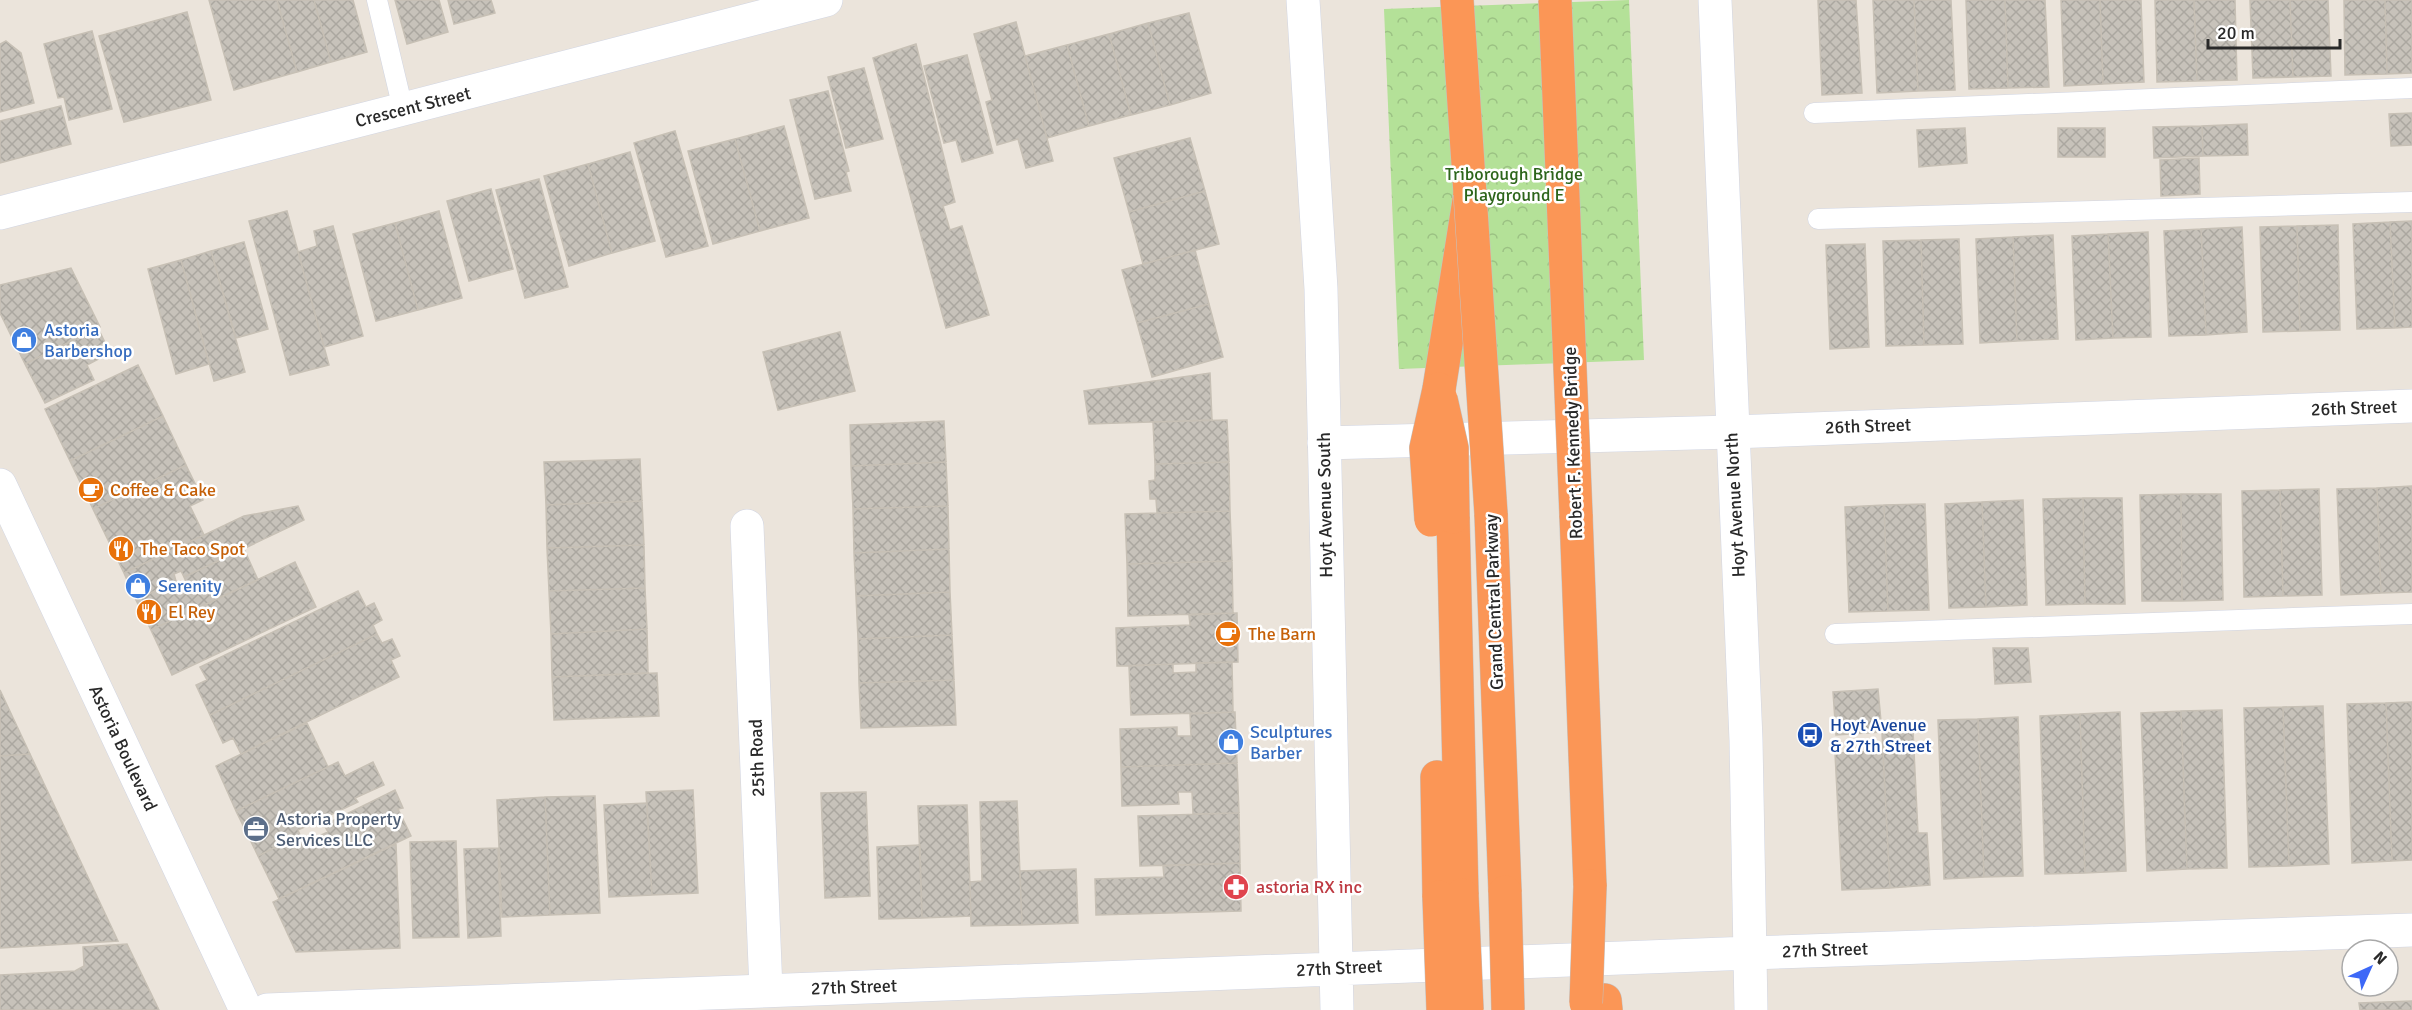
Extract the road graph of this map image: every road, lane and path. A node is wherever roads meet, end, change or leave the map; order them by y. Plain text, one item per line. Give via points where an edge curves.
1 (377, 0) edge
2 (826, 0) edge
3 (1303, 0) edge
4 (1457, 0) edge
5 (1555, 0) edge
6 (1715, 0) edge
7 (2412, 88) edge
8 (403, 109) junction
9 (1814, 113) dead end
10 (1470, 194) junction
11 (2412, 202) edge
12 (0, 213) edge
13 (1818, 219) dead end
14 (2412, 406) edge
15 (1731, 432) junction
16 (1324, 443) junction
17 (0, 485) edge
18 (747, 526) dead end
19 (2412, 614) edge
20 (1835, 634) dead end
21 (1451, 896) junction
22 (2412, 930) edge
23 (1750, 952) junction
24 (1337, 968) junction
25 (766, 990) junction
26 (1596, 1006) edge
27 (246, 1010) edge
28 (267, 1010) edge
29 (1337, 1010) edge
30 (1443, 1010) edge
31 (1467, 1010) edge
32 (1508, 1010) edge
33 (1751, 1010) edge

1 - 8 lane
2 - 8 street, Crescent Street
3 - 16 street, Hoyt Avenue South via 1321,289
4 - 10 highway
5 - 26 highway, Robert F. Kennedy Bridge, bridge
6 - 15 street, Hoyt Avenue North
7 - 9 lane
8 - 12 street, Crescent Street
10 - 21 highway, bridge via 1426,448 1442,518
10 - 32 highway, Grand Central Parkway, bridge via 1491,514
11 - 13 lane
14 - 15 street, 26th Street
15 - 16 street, 26th Street
15 - 23 street, Hoyt Avenue North via 1746,741
16 - 24 street, Hoyt Avenue South
17 - 27 street, Astoria Boulevard
18 - 25 street, 25th Road
19 - 20 lane
21 - 30 highway, bridge
21 - 31 highway, bridge
22 - 23 street, 27th Street
23 - 24 street, 27th Street
23 - 33 street, Hoyt Avenue North
24 - 25 street, 27th Street
24 - 29 street, Hoyt Avenue South
25 - 28 street, 27th Street

